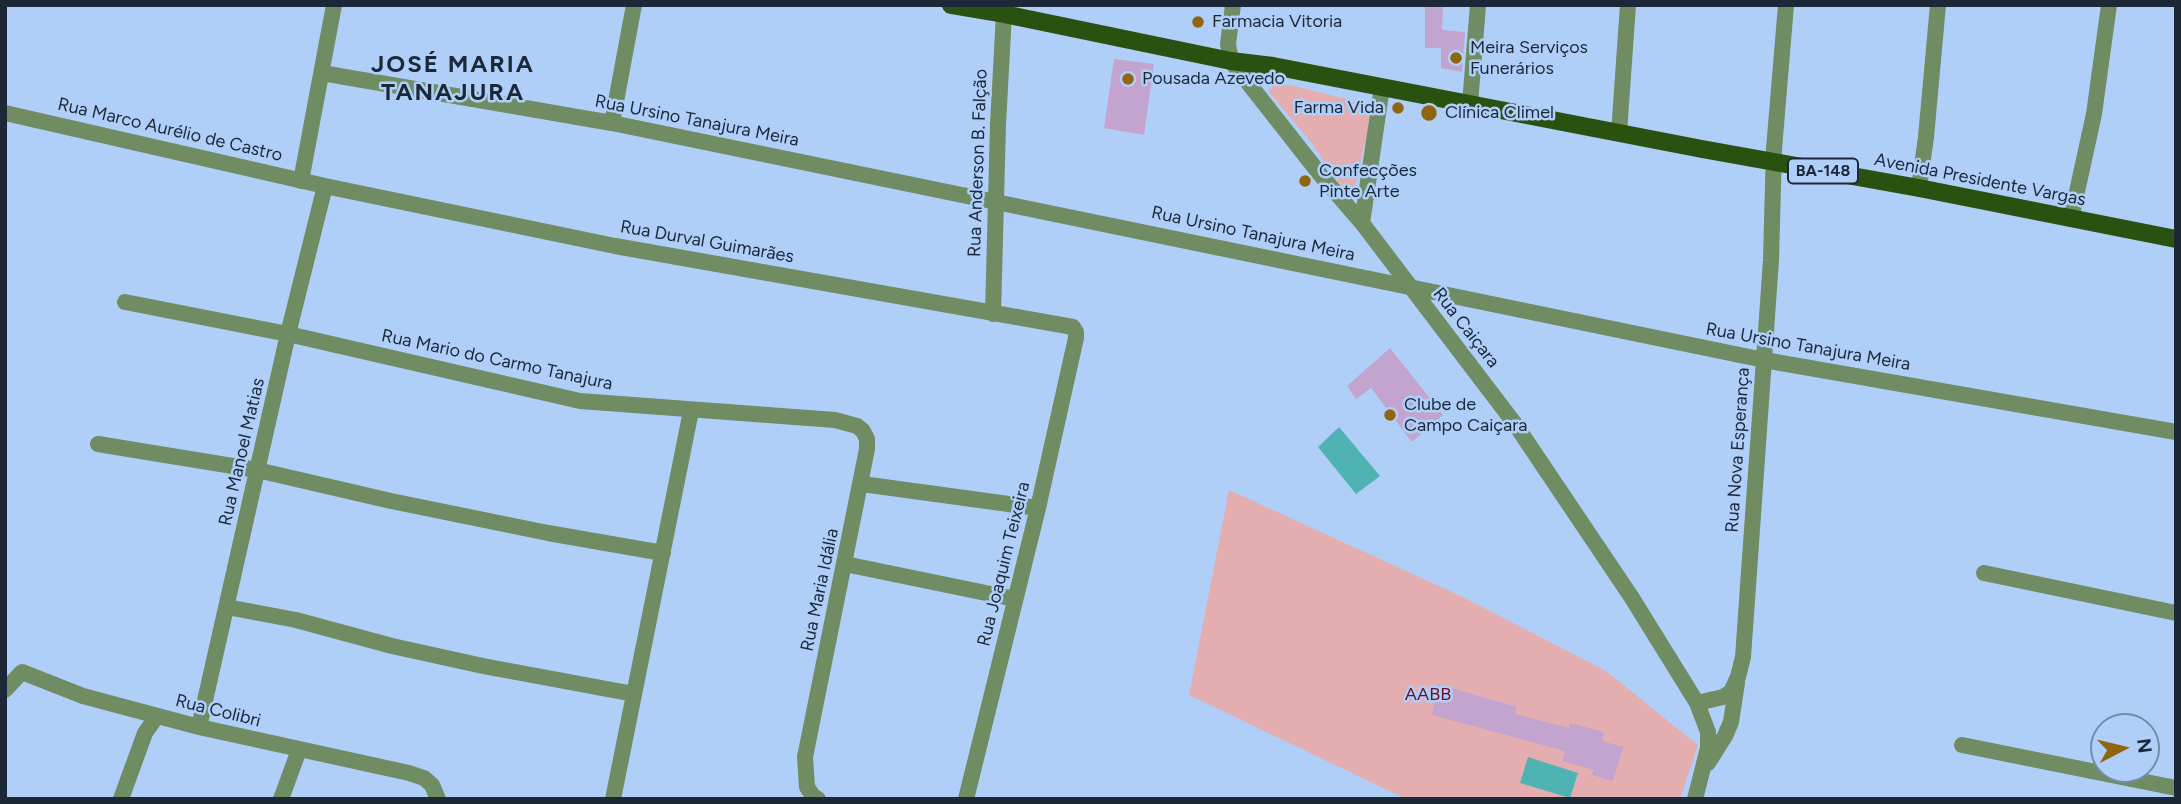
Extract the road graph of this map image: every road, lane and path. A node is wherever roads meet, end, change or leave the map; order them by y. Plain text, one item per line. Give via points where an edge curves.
1 (334, 5) edge
2 (634, 5) edge
3 (951, 5) edge
4 (1233, 5) edge
5 (1478, 5) edge
6 (1628, 5) edge
7 (1786, 5) edge
8 (1938, 5) edge
9 (2109, 5) edge
10 (1004, 14) junction
11 (1231, 61) junction
12 (322, 73) junction
13 (1382, 87) junction
14 (1470, 103) junction
15 (5, 113) edge
16 (612, 122) junction
17 (1619, 133) junction
18 (1774, 162) junction
19 (302, 174) junction
20 (325, 186) junction
21 (1919, 188) junction
22 (996, 200) junction
23 (2071, 219) junction
24 (1362, 223) junction
25 (2175, 234) edge
26 (1408, 285) junction
27 (125, 302) dead end
28 (993, 314) junction
29 (288, 334) junction
30 (1076, 338) joint
31 (1764, 360) junction
32 (691, 411) junction
33 (863, 431) joint
34 (2176, 432) edge
35 (98, 444) dead end
36 (257, 470) junction
37 (862, 484) junction
38 (1038, 508) junction
39 (663, 553) junction
40 (845, 564) junction
41 (1984, 573) dead end
42 (1015, 599) junction
43 (227, 607) junction
44 (2176, 613) edge
45 (1738, 677) junction
46 (5, 690) edge
47 (634, 694) junction
48 (1697, 703) junction
49 (157, 716) junction
50 (198, 727) junction
51 (1962, 745) dead end
52 (299, 750) junction
53 (1704, 769) junction
54 (2176, 788) edge
55 (440, 798) edge
56 (121, 799) edge
57 (281, 799) edge
58 (613, 799) edge
59 (818, 799) edge
60 (966, 799) edge
61 (1695, 799) edge

1 - 12 street
2 - 16 street
3 - 10 main road, Avenida Presidente Vargas / BA-148
4 - 11 street via 1227,44
5 - 14 street
6 - 17 street
7 - 18 street, Rua Nova Esperança
8 - 21 street
9 - 23 street via 2094,114
10 - 11 main road, Avenida Presidente Vargas / BA-148
10 - 22 street, Rua Anderson B. Falção
11 - 13 main road, Avenida Presidente Vargas / BA-148
11 - 24 street, Rua Caiçara
12 - 16 street, Rua Ursino Tanajura Meira
12 - 19 street
13 - 14 main road, Avenida Presidente Vargas / BA-148
13 - 24 street
14 - 17 main road, Avenida Presidente Vargas / BA-148
15 - 19 street, Rua Marco Aurélio de Castro
16 - 22 street, Rua Ursino Tanajura Meira
17 - 18 main road, Avenida Presidente Vargas / BA-148
18 - 21 main road, Avenida Presidente Vargas / BA-148
18 - 31 street, Rua Nova Esperança
19 - 20 street, Rua Marco Aurélio de Castro
20 - 28 street, Rua Durval Guimarães via 615,246
20 - 29 street, Rua Manoel Matias
21 - 23 main road, Avenida Presidente Vargas / BA-148
22 - 26 street, Rua Ursino Tanajura Meira
22 - 28 street, Rua Anderson B. Falção
23 - 25 main road, Avenida Presidente Vargas / BA-148
24 - 26 street, Rua Caiçara
26 - 31 street, Rua Ursino Tanajura Meira
26 - 48 street, Rua Caiçara via 1515,424
27 - 29 street, Rua Mario do Carmo Tanajura
28 - 30 street, Rua Durval Guimarães via 1073,327
29 - 32 street, Rua Mario do Carmo Tanajura via 580,401
29 - 36 street, Rua Manoel Matias
30 - 38 street, Rua Joaquim Teixeira
31 - 34 street, Rua Ursino Tanajura Meira
31 - 45 street, Rua Nova Esperança
32 - 33 street, Rua Mario do Carmo Tanajura via 835,420
32 - 39 street
33 - 37 street, Rua Maria Idália via 867,449
35 - 36 street
36 - 39 street via 443,512
36 - 43 street, Rua Manoel Matias
37 - 38 street
37 - 40 street, Rua Maria Idália
38 - 42 street, Rua Joaquim Teixeira
39 - 47 street
40 - 42 street
40 - 59 street, Rua Maria Idália via 805,757 807,786
41 - 44 street
42 - 60 street, Rua Joaquim Teixeira
43 - 47 street via 483,666
43 - 50 street, Rua Manoel Matias
45 - 48 street via 1731,692
45 - 53 street, Rua Nova Esperança via 1731,722
46 - 49 street, Rua Colibri via 22,672 83,696
47 - 58 street
48 - 53 street, Rua Caiçara via 1708,732
49 - 50 street, Rua Colibri
49 - 56 street via 145,733
50 - 52 street, Rua Colibri
51 - 54 street
52 - 55 street, Rua Colibri via 410,773 424,778
52 - 57 street
53 - 61 street

